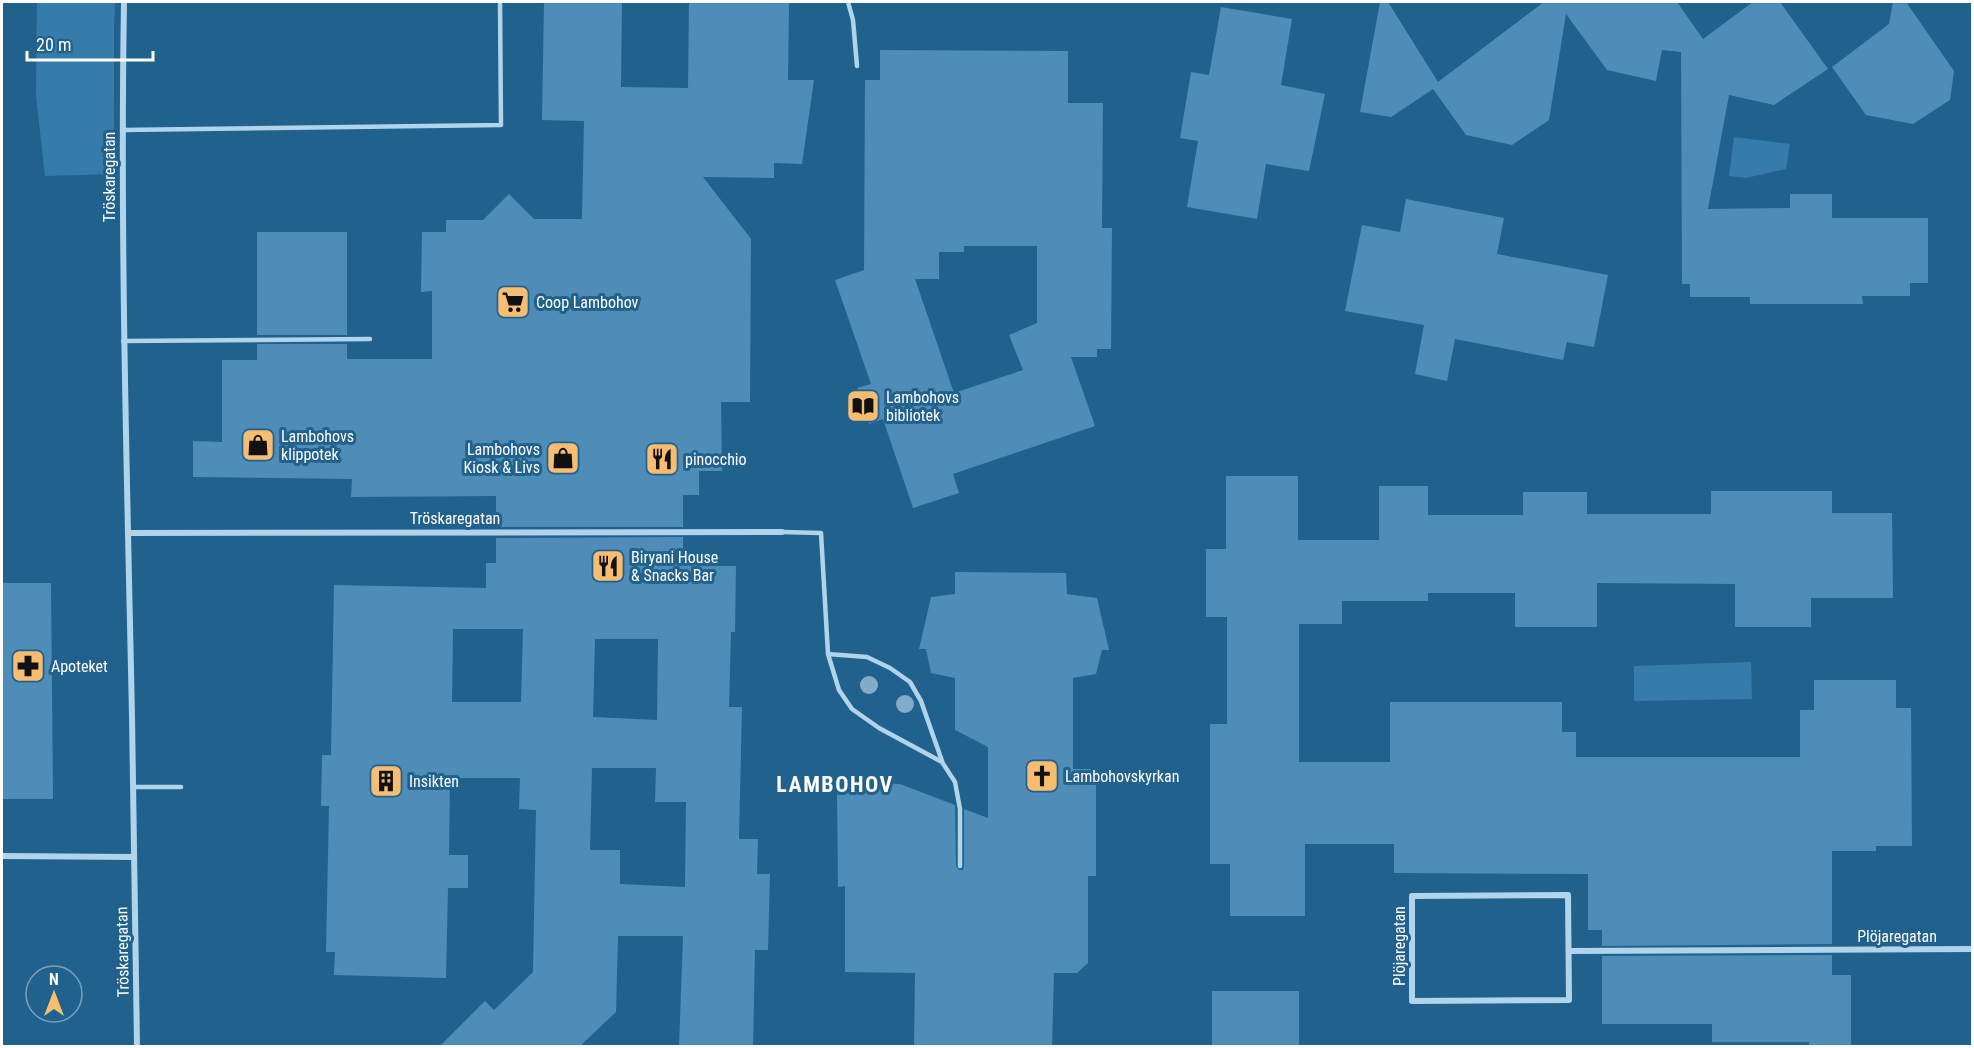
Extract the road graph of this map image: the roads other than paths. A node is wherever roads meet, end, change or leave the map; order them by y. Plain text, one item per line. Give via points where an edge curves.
1 (124, 2) edge
2 (500, 2) edge
3 (848, 2) edge
4 (857, 66) dead end
5 (122, 130) junction
6 (370, 339) dead end
7 (123, 341) junction
8 (782, 532) joint
9 (128, 533) junction
10 (828, 654) junction
11 (942, 762) junction
12 (133, 787) junction
13 (181, 787) dead end
14 (2, 856) edge
15 (134, 857) junction
16 (960, 866) dead end
17 (1972, 949) edge
18 (1569, 951) junction
19 (137, 1047) edge

1 - 5 street, Tröskaregatan
2 - 5 lane via 501,125
3 - 4 lane
5 - 7 street, Tröskaregatan
6 - 7 lane
7 - 9 street, Tröskaregatan
8 - 9 street, Tröskaregatan
8 - 10 lane via 821,533
9 - 12 street, Tröskaregatan
10 - 11 lane via 839,690 852,709
10 - 11 lane via 867,657 910,682 921,701
11 - 16 lane via 954,782 960,808
12 - 13 lane
12 - 15 street, Tröskaregatan
14 - 15 street
15 - 19 street, Tröskaregatan
17 - 18 street, Plöjaregatan
18 - 18 street, Plöjaregatan via 1568,895 1412,896 1412,1001 1569,1000

